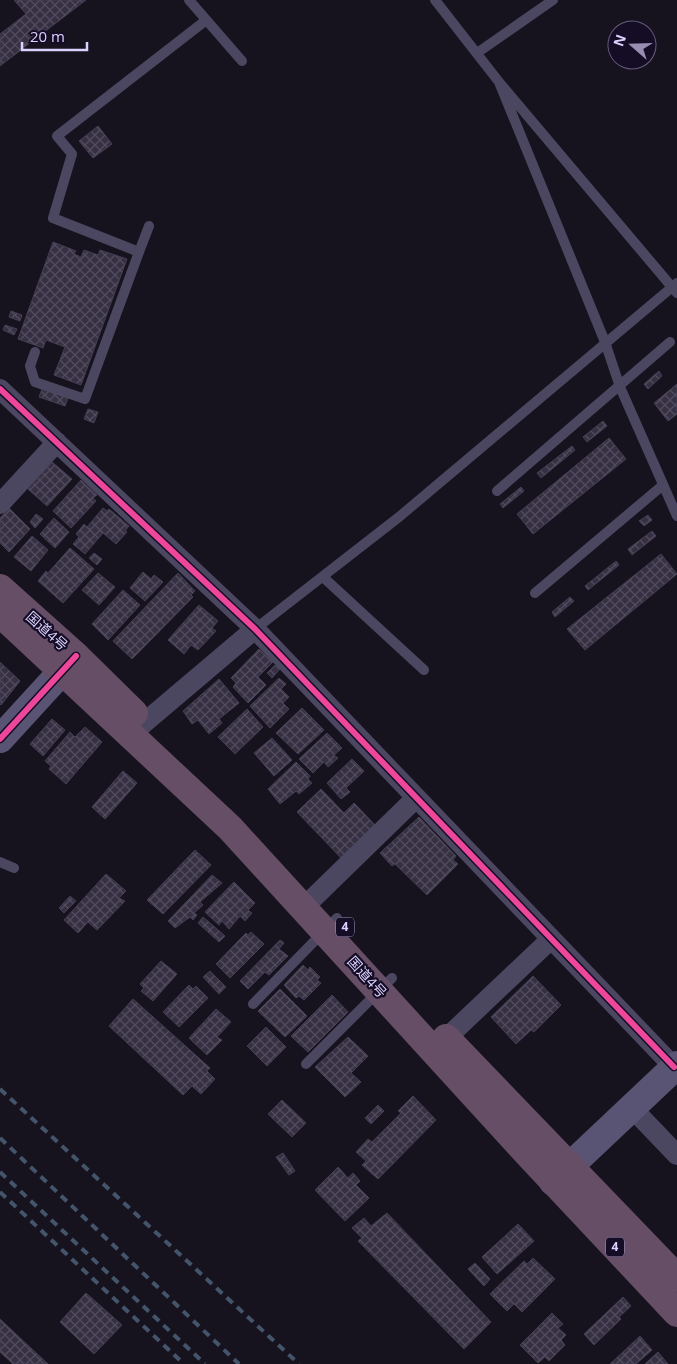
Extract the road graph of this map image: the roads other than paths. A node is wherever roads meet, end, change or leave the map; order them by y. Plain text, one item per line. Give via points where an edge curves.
1 (189, 0) edge
2 (435, 0) edge
3 (553, 0) edge
4 (205, 21) junction
5 (477, 53) junction
6 (242, 61) dead end
7 (499, 82) junction
8 (150, 226) dead end
9 (139, 252) junction
10 (676, 287) edge
11 (605, 342) junction
12 (670, 342) dead end
13 (35, 352) dead end
14 (620, 387) junction
15 (0, 389) edge
16 (57, 442) junction
17 (664, 485) junction
18 (497, 491) dead end
19 (0, 504) edge
20 (676, 509) edge
21 (322, 576) junction
22 (0, 588) edge
23 (535, 592) dead end
24 (0, 613) edge
25 (255, 629) junction
26 (69, 663) junction
27 (424, 670) dead end
28 (137, 730) junction
29 (0, 739) edge
30 (416, 798) junction
31 (0, 862) edge
32 (14, 868) dead end
33 (310, 901) junction
34 (331, 925) junction
35 (550, 939) junction
36 (386, 984) junction
37 (253, 1004) dead end
38 (440, 1044) junction
39 (306, 1064) dead end
40 (676, 1066) edge
41 (632, 1107) junction
42 (677, 1155) edge
43 (561, 1173) junction
44 (677, 1278) edge
45 (677, 1313) edge

1 - 4 lane
2 - 5 lane
3 - 5 lane
4 - 6 lane
4 - 9 lane via 56,136 72,154 53,218
5 - 7 lane
7 - 10 lane
7 - 11 lane
8 - 9 lane
9 - 13 lane via 85,399 35,382 30,366
10 - 11 lane
11 - 14 lane
11 - 21 lane via 399,517
12 - 14 lane
14 - 17 lane
14 - 18 lane
15 - 16 street
16 - 19 street
16 - 25 street
17 - 20 lane
17 - 23 lane
21 - 25 lane
21 - 27 lane
22 - 26 highway, 国道4号 / 4
24 - 26 highway, 国道4号 / 4
25 - 28 street
25 - 30 street
26 - 28 highway, 国道4号 / 4
26 - 29 street
28 - 33 highway, 国道4号 / 4 via 230,828
30 - 33 street
30 - 35 street
31 - 32 lane
33 - 34 highway, 国道4号 / 4
34 - 36 highway, 国道4号 / 4
34 - 37 lane
35 - 38 street
35 - 40 street
36 - 38 highway, 国道4号 / 4
36 - 39 lane
38 - 43 highway, 国道4号 / 4
40 - 41 street
41 - 42 street
41 - 43 street
43 - 44 highway, 国道4号 / 4
43 - 45 highway, 国道4号 / 4

